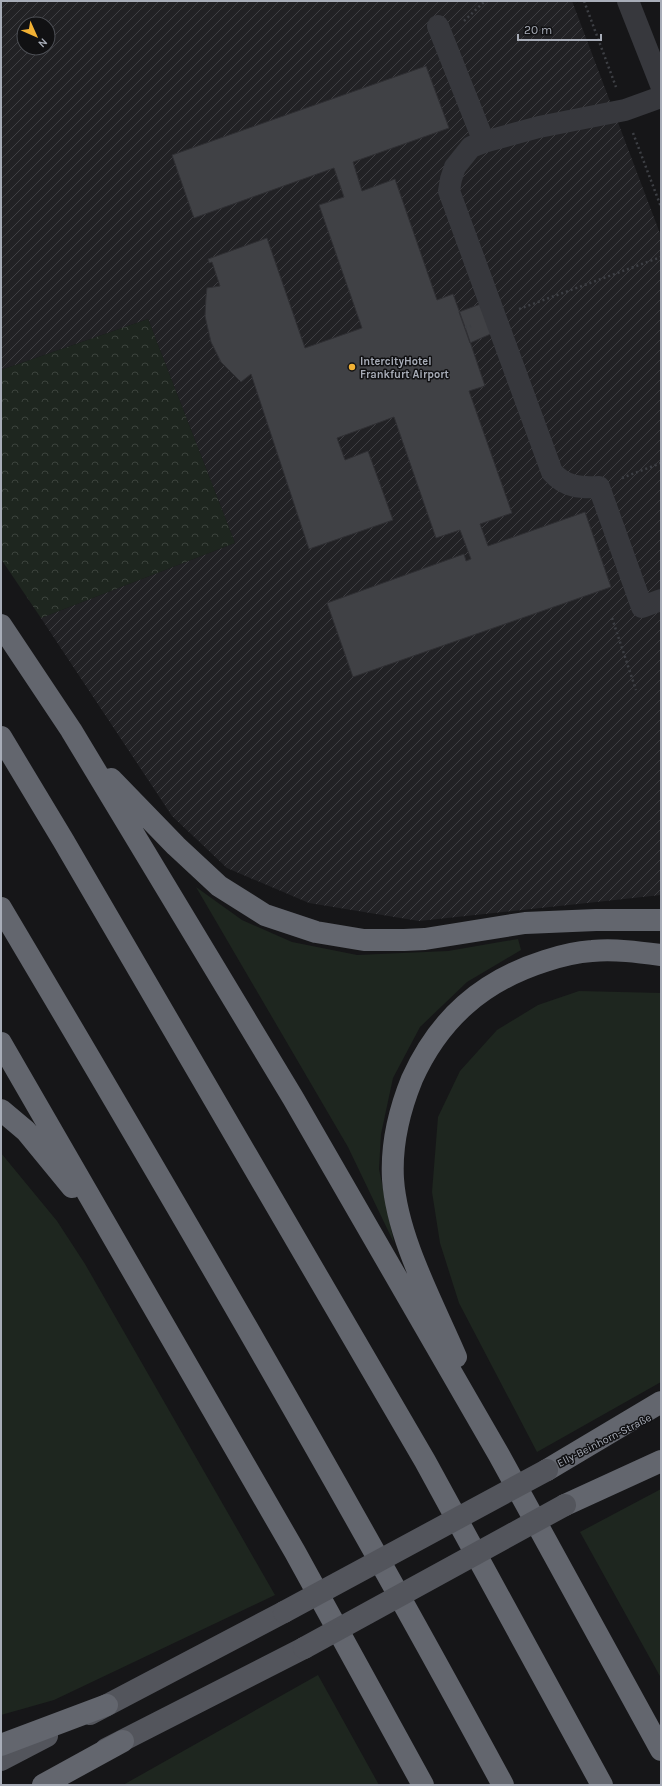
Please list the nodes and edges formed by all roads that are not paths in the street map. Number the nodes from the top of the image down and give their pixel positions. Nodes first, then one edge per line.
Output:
1 (628, 1) edge
2 (438, 26) dead end
3 (661, 85) edge
4 (661, 97) edge
5 (484, 142) junction
6 (652, 604) edge
7 (1, 625) edge
8 (71, 730) junction
9 (1, 737) edge
10 (1, 908) edge
11 (661, 920) edge
12 (661, 955) edge
13 (1, 1043) edge
14 (1, 1110) edge
15 (121, 1249) junction
16 (661, 1402) edge
17 (661, 1410) edge
18 (661, 1452) edge
19 (499, 1456) junction
20 (661, 1461) edge
21 (547, 1470) junction
22 (565, 1505) junction
23 (107, 1705) junction
24 (123, 1741) junction
25 (1, 1745) edge
26 (659, 1745) edge
27 (1, 1760) edge
28 (31, 1785) edge
29 (43, 1785) edge
30 (423, 1785) edge
31 (503, 1785) edge
32 (602, 1785) edge

1 - 3 street
2 - 5 street
4 - 5 street
5 - 6 street
7 - 8 highway
8 - 11 highway
8 - 19 highway
9 - 32 highway
10 - 31 highway
12 - 19 highway
13 - 15 highway
14 - 15 highway
15 - 30 highway
16 - 21 highway
17 - 21 street, Elly-Beinhorn-Straße
18 - 22 street
19 - 26 highway
20 - 22 highway
21 - 23 main road, bridge
22 - 24 main road, bridge
23 - 25 highway
23 - 27 main road
24 - 28 main road
24 - 29 highway

